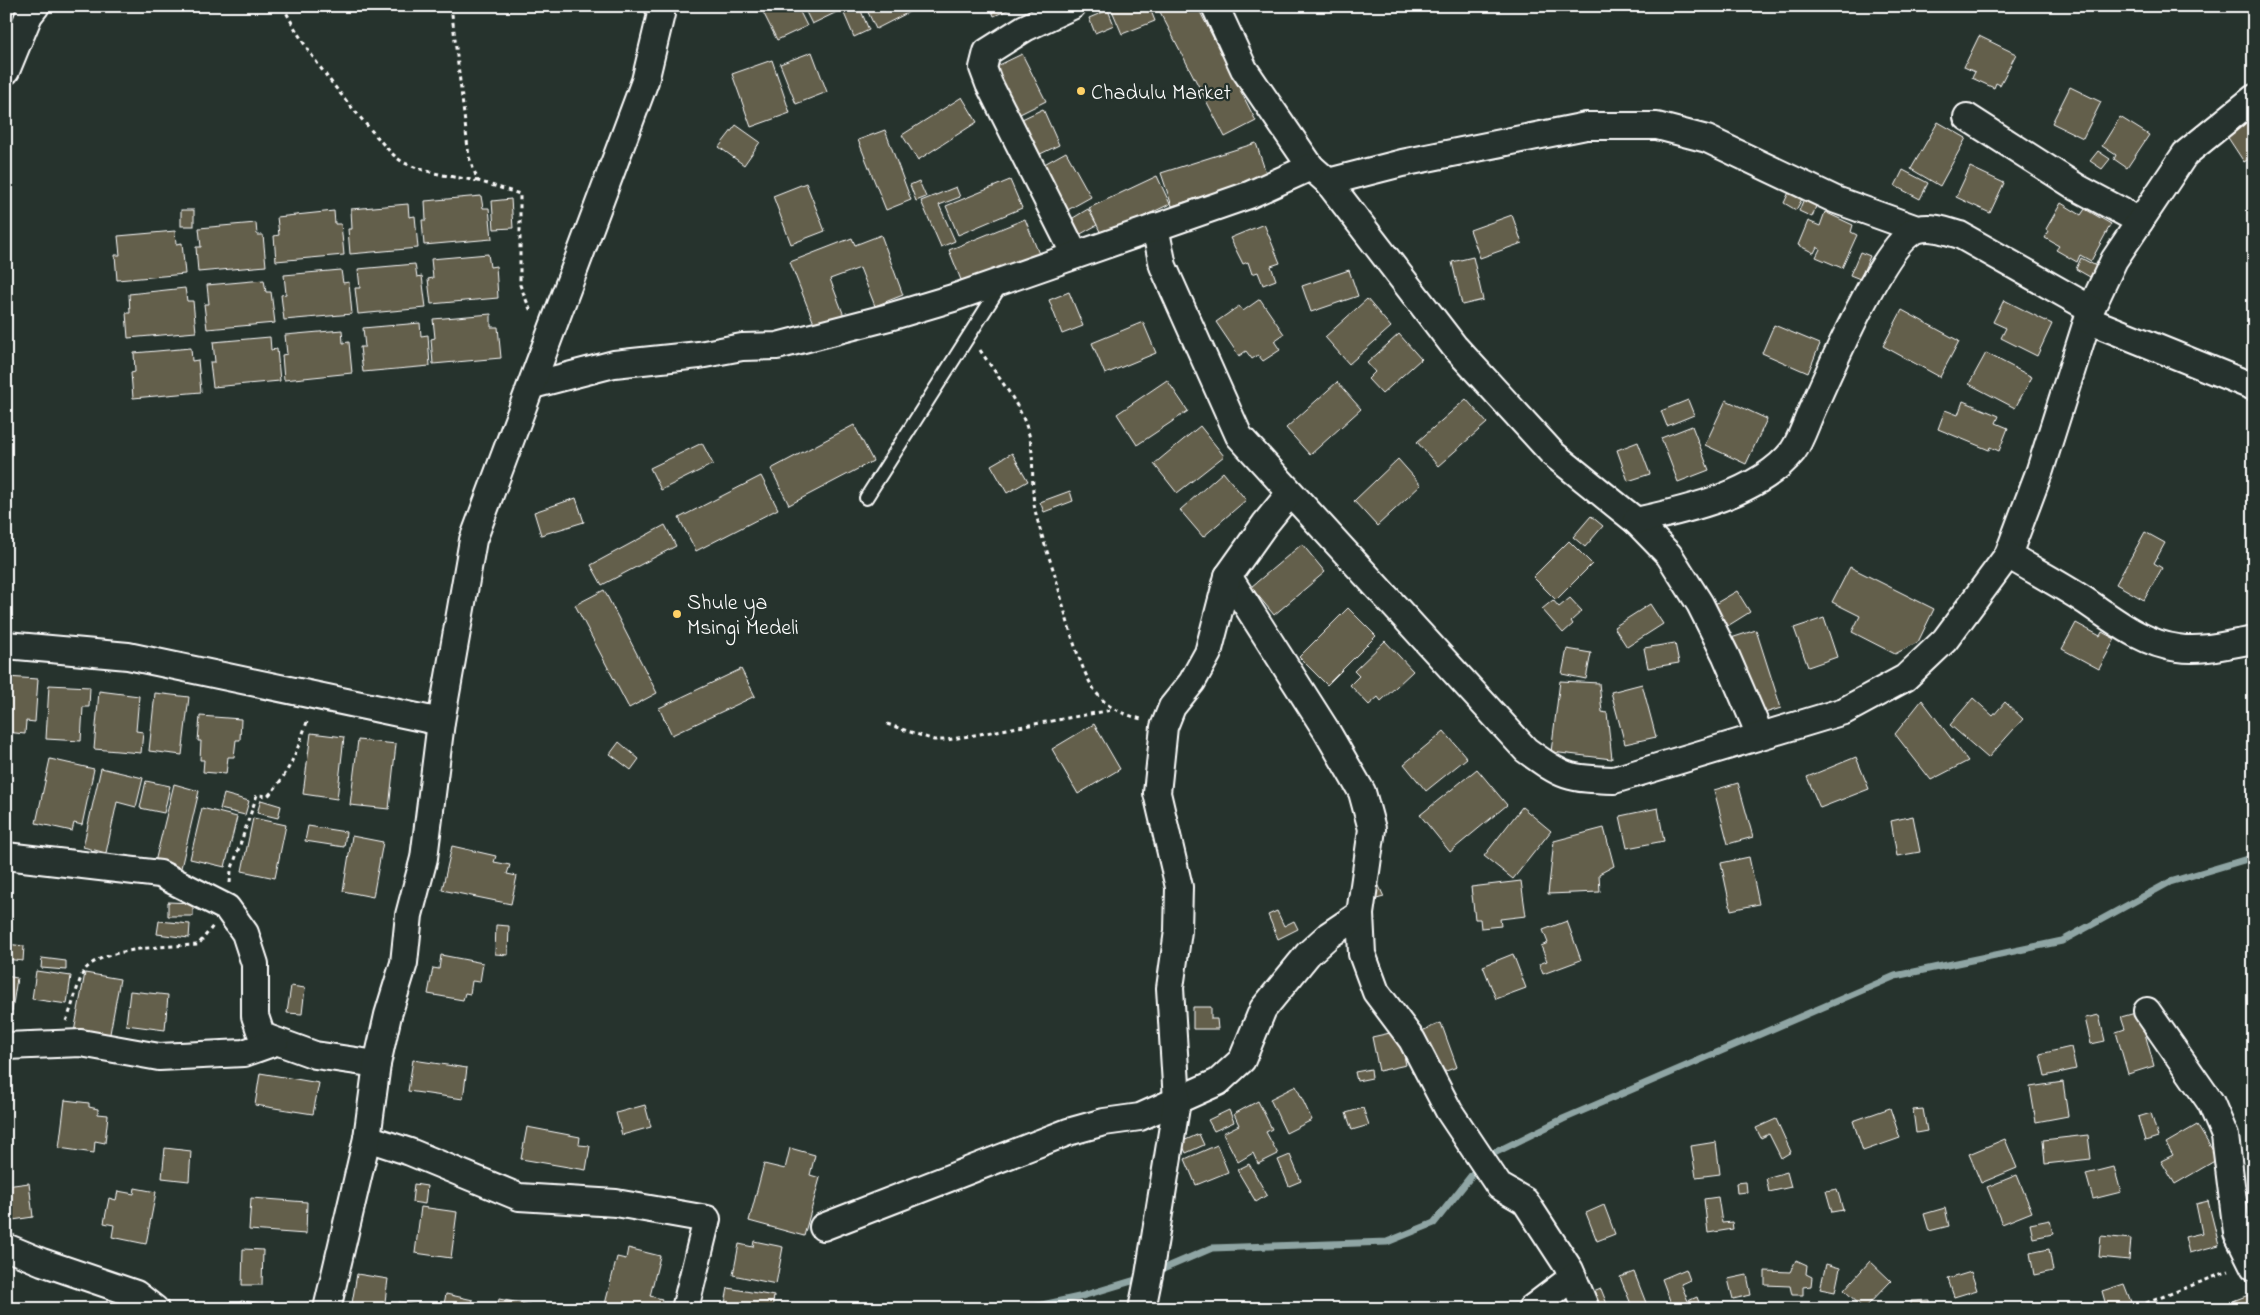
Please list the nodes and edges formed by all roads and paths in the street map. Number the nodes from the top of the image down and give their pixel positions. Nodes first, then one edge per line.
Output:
1 (36, 6) edge
2 (283, 6) edge
3 (451, 6) edge
4 (1072, 6) edge
5 (1215, 6) edge
6 (666, 9) edge
7 (6, 71) edge
8 (2254, 98) edge
9 (1967, 117) dead end
10 (1319, 174) junction
11 (478, 181) junction
12 (2140, 221) junction
13 (1155, 227) junction
14 (1917, 229) junction
15 (1075, 255) junction
16 (1003, 281) junction
17 (2089, 314) junction
18 (970, 334) junction
19 (545, 348) junction
20 (533, 385) junction
21 (2254, 387) edge
22 (1290, 493) junction
23 (866, 498) dead end
24 (1636, 521) junction
25 (2008, 555) junction
26 (1228, 576) junction
27 (2254, 640) edge
28 (6, 645) edge
29 (1113, 710) junction
30 (440, 722) junction
31 (887, 724) dead end
32 (1164, 727) junction
33 (1760, 735) junction
34 (6, 856) edge
35 (1360, 914) junction
36 (2147, 1011) dead end
37 (275, 1042) junction
38 (6, 1046) edge
39 (377, 1064) junction
40 (1177, 1101) junction
41 (368, 1138) junction
42 (823, 1227) dead end
43 (6, 1247) edge
44 (2253, 1265) edge
45 (1573, 1277) junction
46 (155, 1309) edge
47 (327, 1309) edge
48 (684, 1309) edge
49 (1142, 1309) edge
50 (1531, 1309) edge
51 (1586, 1309) edge
52 (2131, 1309) edge

1 - 7 street
2 - 11 path
3 - 11 path
4 - 15 street
5 - 10 street
6 - 19 street
8 - 12 street
9 - 12 street
10 - 13 street
10 - 14 street
10 - 24 street
11 - 19 path
12 - 17 street
13 - 15 street
13 - 22 street
14 - 17 street
14 - 24 street
15 - 16 street
16 - 18 lane
16 - 20 street
17 - 21 street
17 - 25 street
18 - 23 lane
18 - 29 path
19 - 20 street
20 - 30 street
22 - 26 street
22 - 33 street
24 - 33 street
25 - 27 street
25 - 33 street
26 - 32 street
26 - 35 street
28 - 30 street
29 - 31 path
29 - 32 path
30 - 39 street
32 - 40 street
34 - 37 street
35 - 40 street
35 - 45 street
36 - 44 street
37 - 38 street
37 - 39 street
39 - 41 street
40 - 42 street
40 - 49 street
41 - 47 street
41 - 48 street
43 - 46 street
44 - 52 path
45 - 50 street
45 - 51 street

